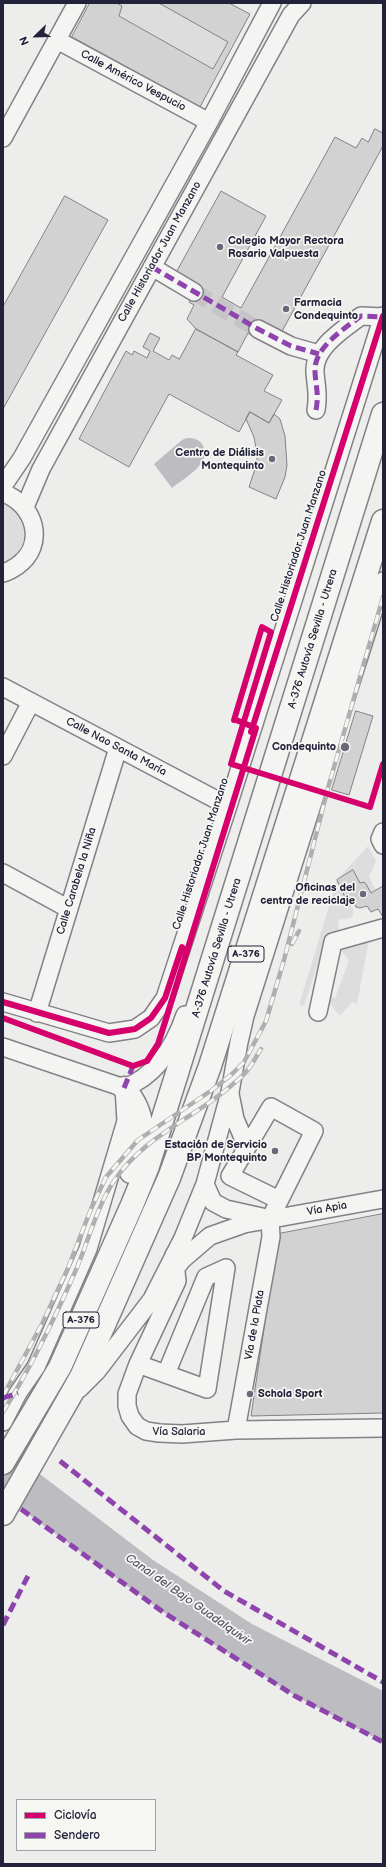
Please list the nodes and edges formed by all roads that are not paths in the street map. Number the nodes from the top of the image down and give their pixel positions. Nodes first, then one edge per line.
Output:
1 (77, 3) edge
2 (302, 3) edge
3 (268, 4) edge
4 (57, 40) junction
5 (209, 122) junction
6 (3, 138) edge
7 (152, 267) junction
8 (194, 292) tunnel mouth
9 (383, 316) edge
10 (258, 329) tunnel mouth
11 (319, 354) junction
12 (316, 410) dead end
13 (383, 414) edge
14 (3, 486) edge
15 (3, 493) edge
16 (26, 507) junction
17 (383, 521) edge
18 (3, 572) edge
19 (383, 581) edge
20 (3, 687) edge
21 (31, 702) junction
22 (118, 748) junction
23 (3, 756) edge
24 (228, 806) junction
25 (383, 832) edge
26 (383, 845) edge
27 (3, 873) edge
28 (68, 909) junction
29 (225, 922) junction
30 (383, 928) edge
31 (3, 1002) edge
32 (318, 1012) dead end
33 (37, 1013) junction
34 (3, 1047) edge
35 (124, 1088) junction
36 (230, 1092) junction
37 (247, 1147) junction
38 (205, 1184) junction
39 (383, 1199) edge
40 (279, 1200) junction
41 (270, 1219) junction
42 (175, 1261) junction
43 (101, 1273) junction
44 (138, 1364) junction
45 (166, 1374) junction
46 (71, 1396) junction
47 (3, 1422) edge
48 (383, 1428) edge
49 (236, 1430) junction
50 (8, 1455) edge
51 (6, 1509) edge

1 - 4 street
2 - 7 street, Calle Historiador Juan Manzano
3 - 5 street, Calle Historiador Juan Manzano
4 - 5 street, Calle Américo Vespucio
4 - 6 street
5 - 14 street, Calle Historiador Juan Manzano
7 - 8 street
7 - 16 street, Calle Historiador Juan Manzano
9 - 11 street
9 - 24 street, Calle Historiador Juan Manzano
10 - 11 street
11 - 12 street
13 - 29 main road, A-376 Autovía Sevilla - Utrera / A-376
15 - 16 street
16 - 18 street
17 - 46 main road, A-376
19 - 36 street
20 - 21 street, Calle Nao Santa María
21 - 22 street, Calle Nao Santa María
21 - 23 street
22 - 24 street, Calle Nao Santa María
22 - 28 street, Calle Carabela la Niña
24 - 33 street, Calle Historiador Juan Manzano
25 - 26 street
27 - 28 street
28 - 33 street, Calle Carabela la Niña
29 - 35 street
29 - 43 main road, A-376 Autovía Sevilla - Utrera / A-376
30 - 32 street
31 - 33 street, Calle Historiador Juan Manzano
34 - 35 street
35 - 43 main road
35 - 47 street
36 - 37 street
36 - 38 street
37 - 40 street
37 - 40 street
38 - 41 street, Vía Apia
38 - 42 street
39 - 41 street, Vía Apia
40 - 41 street
41 - 42 street, Vía Apia
41 - 49 street, Vía de la Plata
42 - 44 street, Vía Salaria
42 - 46 street
43 - 50 main road, A-376 Autovía Sevilla - Utrera / A-376
44 - 45 street
44 - 49 street, Vía Salaria
45 - 45 street
46 - 51 main road, A-376
48 - 49 street, Vía Salaria

